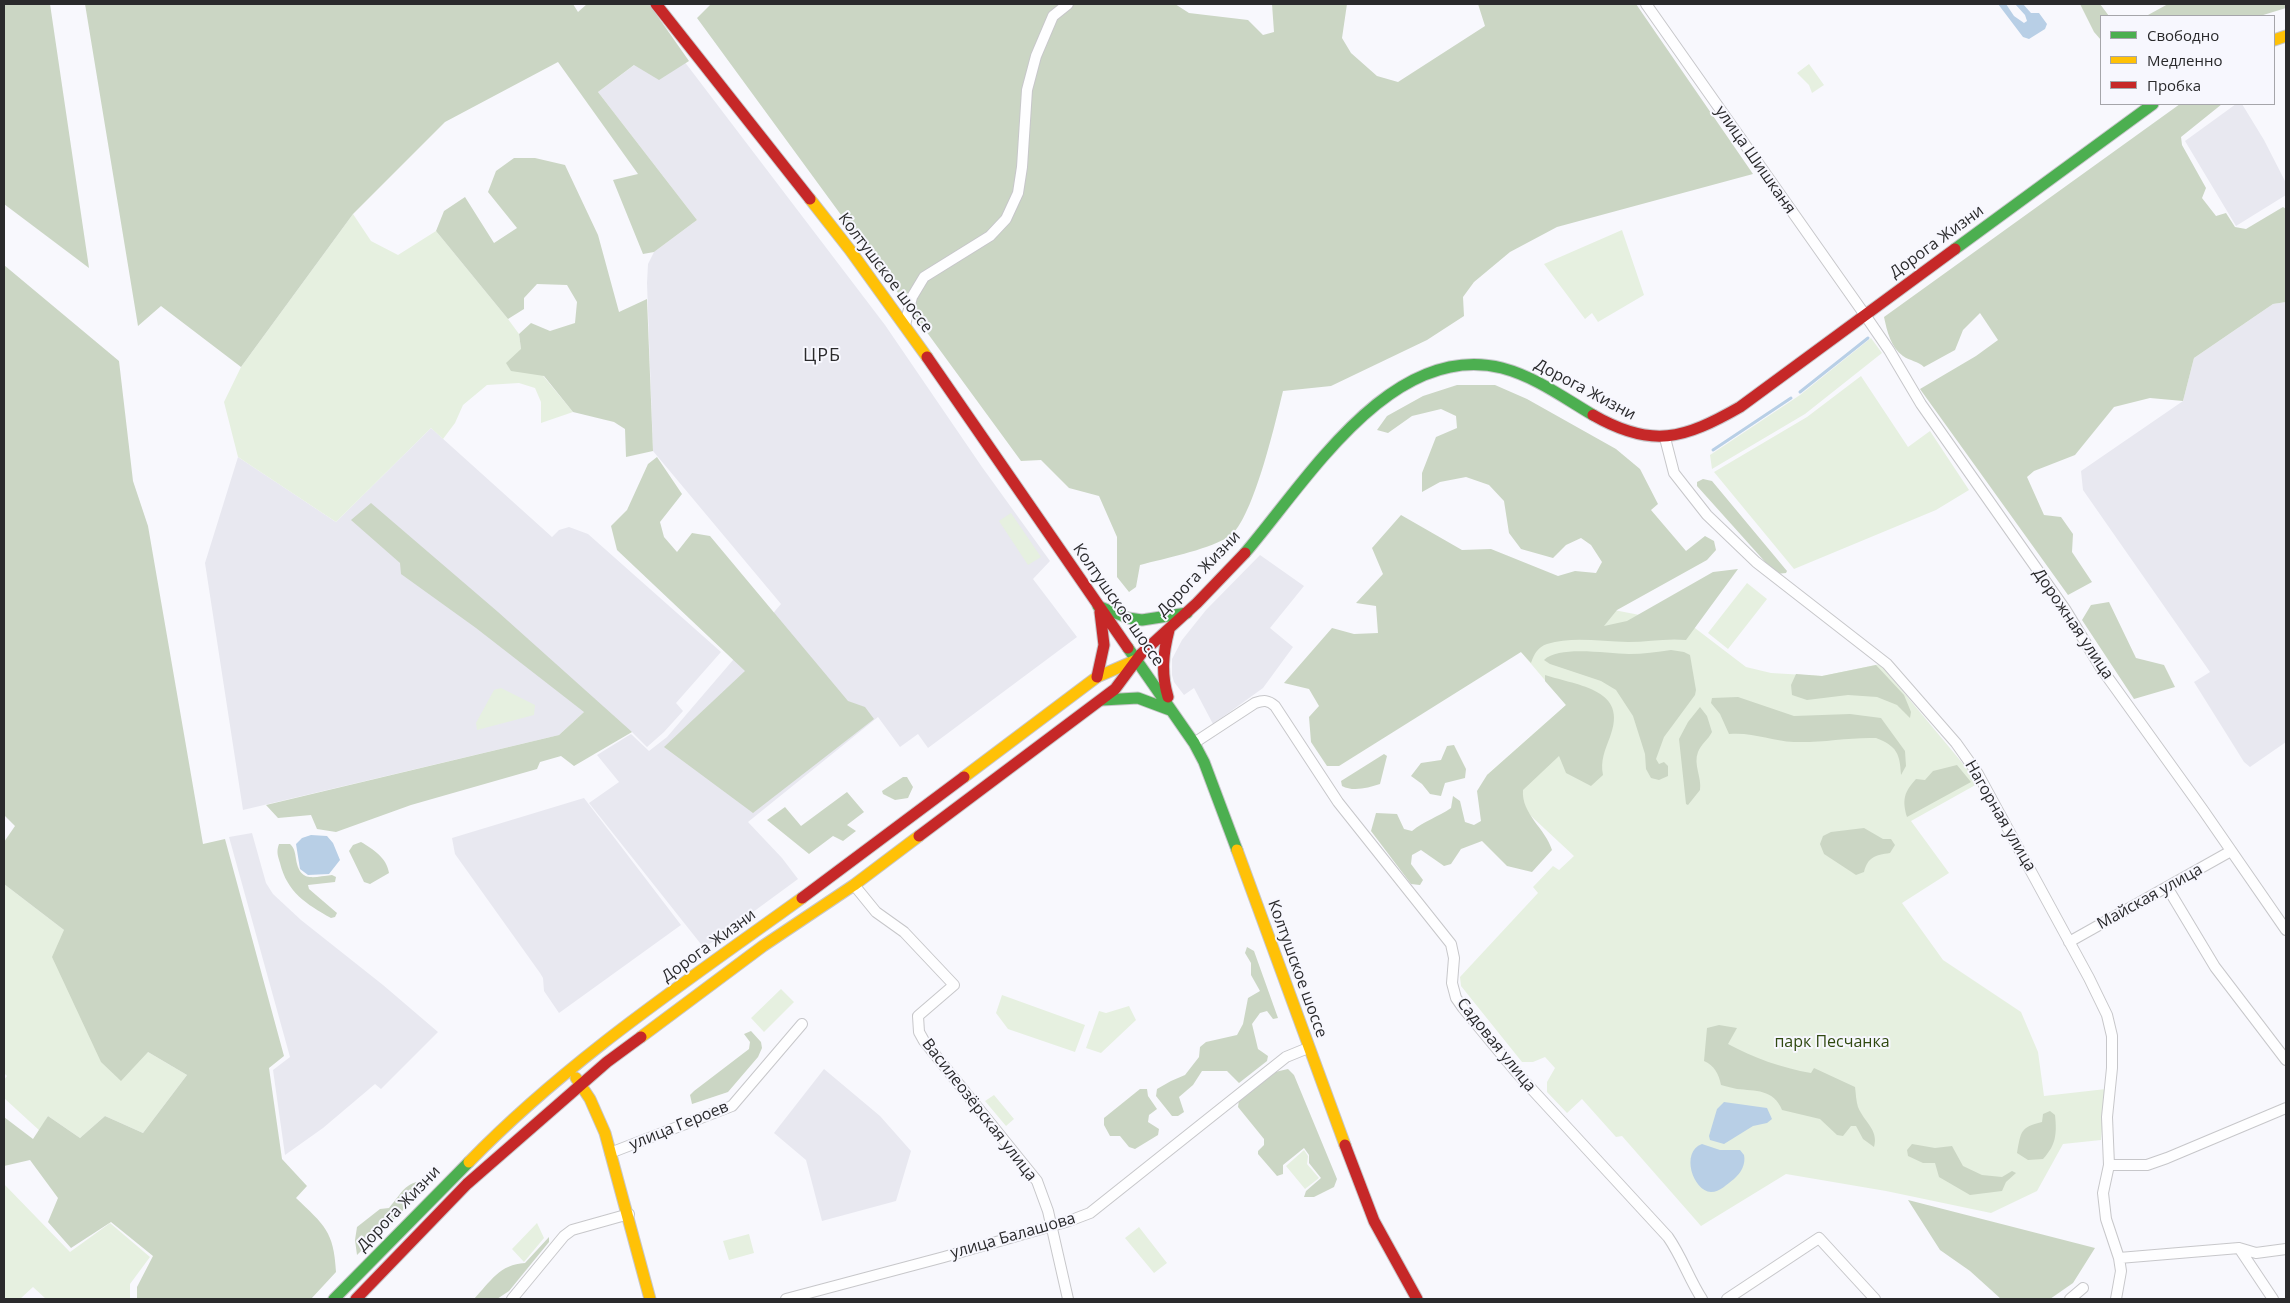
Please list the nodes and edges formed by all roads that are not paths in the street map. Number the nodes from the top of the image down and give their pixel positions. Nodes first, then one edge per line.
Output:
1 (656, 4) edge
2 (1068, 4) edge
3 (1646, 4) edge
4 (2152, 105) edge
5 (1865, 315) junction
6 (905, 325) junction
7 (1665, 438) junction
8 (1098, 606) junction
9 (1187, 613) junction
10 (1170, 628) junction
11 (1136, 660) junction
12 (1097, 677) junction
13 (1102, 700) junction
14 (1173, 712) junction
15 (1194, 743) junction
16 (2231, 851) junction
17 (854, 885) junction
18 (2167, 887) junction
19 (2286, 930) edge
20 (2070, 942) junction
21 (802, 1024) dead end
22 (1308, 1048) junction
23 (2286, 1060) edge
24 (569, 1070) junction
25 (581, 1084) junction
26 (2286, 1108) edge
27 (610, 1153) junction
28 (2110, 1165) junction
29 (629, 1214) junction
30 (1051, 1226) junction
31 (2239, 1248) junction
32 (2286, 1249) edge
33 (2119, 1258) junction
34 (2082, 1288) dead end
35 (334, 1299) edge
36 (356, 1299) edge
37 (512, 1299) edge
38 (650, 1299) edge
39 (786, 1299) edge
40 (1068, 1299) edge
41 (1417, 1299) edge
42 (1702, 1299) edge
43 (1727, 1299) edge
44 (1875, 1299) edge
45 (2070, 1299) edge
46 (2116, 1299) edge
47 (2274, 1299) edge

1 - 6 main road, Колтушское шоссе
2 - 6 street
3 - 5 street, улица Шишканя
4 - 5 main road, Дорога Жизни
5 - 7 main road, Дорога Жизни
5 - 16 street, Дорожная улица
6 - 8 main road, Колтушское шоссе
7 - 9 main road, Дорога Жизни
7 - 20 street, Нагорная улица
8 - 9 main road
8 - 11 main road, Колтушское шоссе
8 - 12 main road
9 - 10 main road, Дорога Жизни
10 - 11 main road, Дорога Жизни
10 - 14 main road
11 - 12 main road, Дорога Жизни
11 - 13 main road, Дорога Жизни
11 - 14 main road, Колтушское шоссе
12 - 24 main road, Дорога Жизни
13 - 14 main road
13 - 17 main road, Дорога Жизни
14 - 15 main road, Колтушское шоссе
15 - 22 main road, Колтушское шоссе
15 - 42 street, Садовая улица
16 - 18 street, Майская улица
16 - 19 street, Дорожная улица
17 - 25 main road, Дорога Жизни
17 - 30 street, Василеозёрская улица
18 - 20 street, Майская улица
18 - 23 street
20 - 28 street, Нагорная улица
21 - 27 street, улица Героев
22 - 30 street, улица Балашова
22 - 41 main road, Колтушское шоссе
24 - 25 main road
24 - 35 main road, Дорога Жизни
25 - 27 main road
25 - 36 main road, Дорога Жизни
26 - 28 street
27 - 29 main road
28 - 33 street, Нагорная улица
29 - 37 street
29 - 38 main road
30 - 39 street, улица Балашова
30 - 40 street, Василеозёрская улица
31 - 32 street
31 - 33 street
31 - 47 street
33 - 46 street, Нагорная улица
34 - 45 street
43 - 44 street

